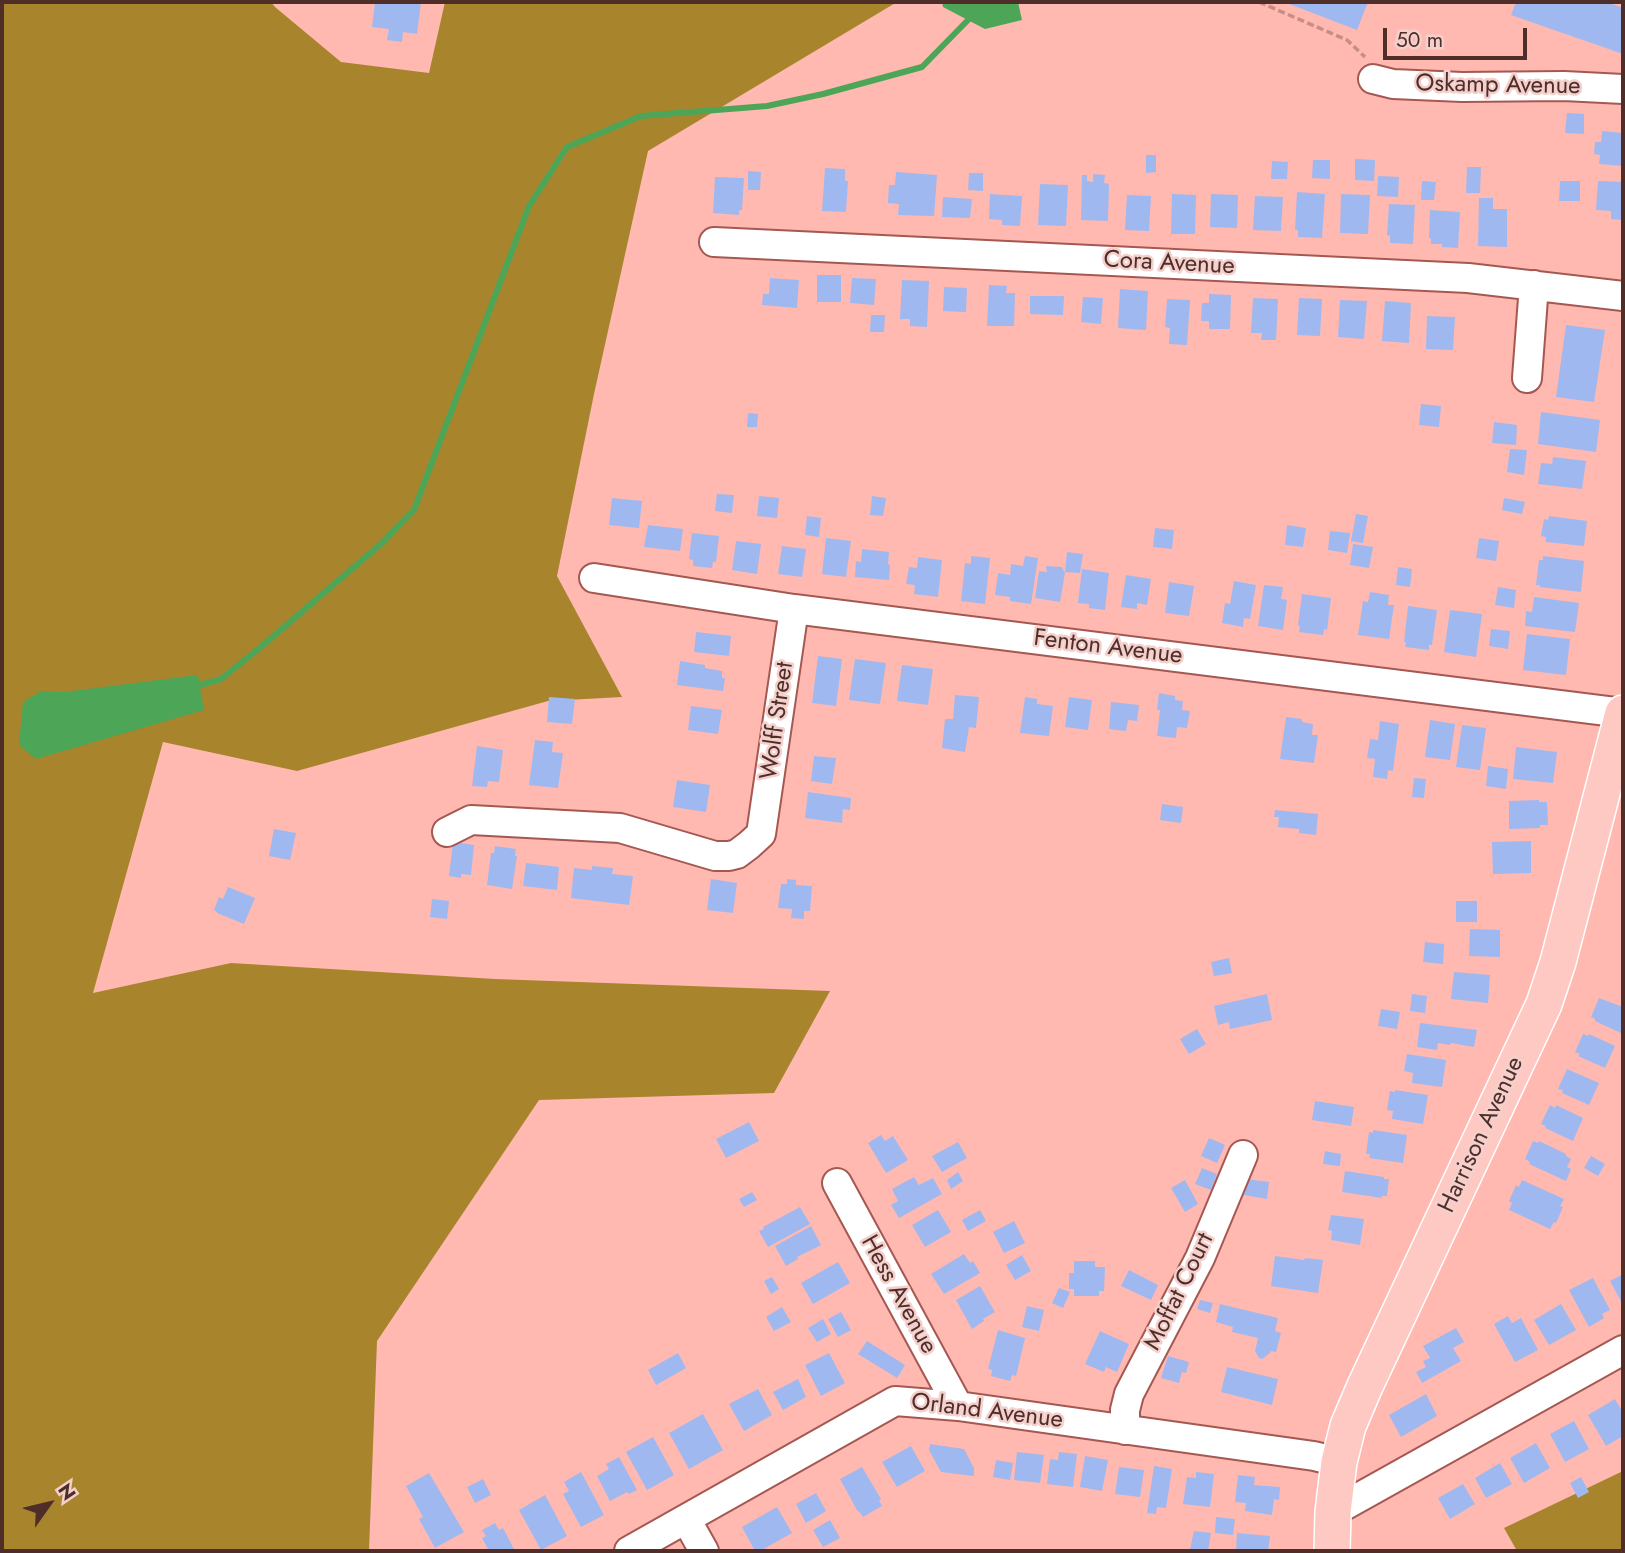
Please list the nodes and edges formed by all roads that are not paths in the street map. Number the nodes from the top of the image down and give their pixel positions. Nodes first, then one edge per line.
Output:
1 (1383, 82) road end
2 (1623, 89) edge
3 (714, 242) dead end
4 (1534, 285) junction
5 (1623, 296) edge
6 (1527, 378) dead end
7 (594, 578) dead end
8 (794, 608) junction
9 (1623, 713) edge
10 (1617, 765) edge
11 (447, 832) dead end
12 (1243, 1155) dead end
13 (837, 1183) dead end
14 (1623, 1350) edge
15 (958, 1406) junction
16 (1125, 1430) junction
17 (1339, 1462) junction
18 (1333, 1512) junction
19 (686, 1519) junction
20 (629, 1551) edge
21 (704, 1551) edge
22 (1332, 1551) edge

1 - 2 street, Oskamp Avenue
3 - 4 street, Cora Avenue
4 - 5 street, Cora Avenue
4 - 6 street
7 - 8 street, Fenton Avenue
8 - 9 street, Fenton Avenue
8 - 11 street, Wolff Street
9 - 10 main road, Harrison Avenue
10 - 17 main road, Harrison Avenue
12 - 16 street, Moffat Court
13 - 15 street, Hess Avenue
14 - 18 street
15 - 16 street, Orland Avenue
15 - 19 street, Orland Avenue
16 - 17 street, Orland Avenue
17 - 18 main road, Harrison Avenue
18 - 22 main road, Harrison Avenue
19 - 20 street, Orland Avenue
19 - 21 street

